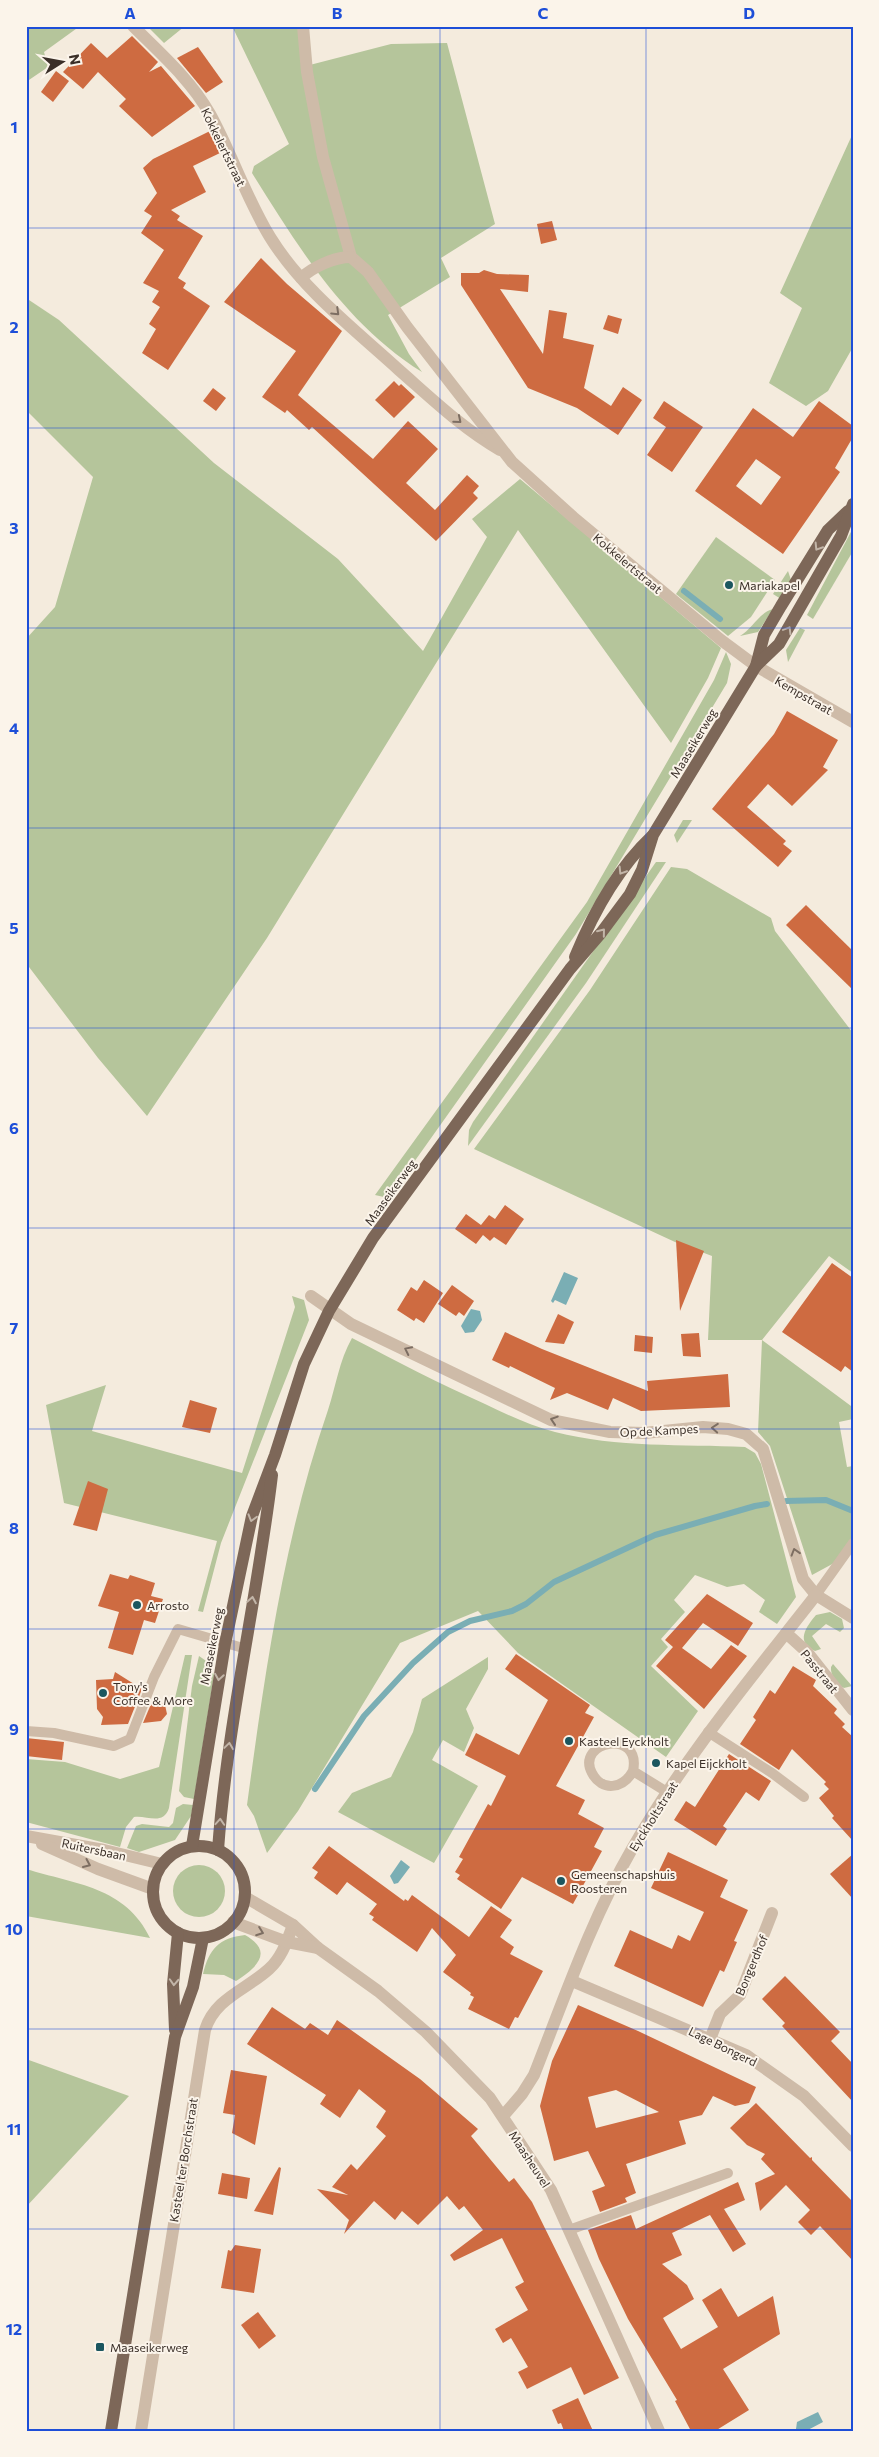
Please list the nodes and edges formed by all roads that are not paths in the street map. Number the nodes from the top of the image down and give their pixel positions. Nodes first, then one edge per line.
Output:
1 (133, 26) edge
2 (303, 26) edge
3 (351, 257) junction
4 (301, 278) junction
5 (506, 454) junction
6 (851, 507) edge
7 (756, 666) junction
8 (853, 722) edge
9 (653, 834) junction
10 (570, 969) junction
11 (311, 1296) dead end
12 (329, 1311) junction
13 (275, 1456) junction
14 (853, 1543) edge
15 (816, 1595) junction
16 (853, 1618) edge
17 (786, 1633) junction
18 (224, 1644) junction
19 (243, 1648) junction
20 (853, 1710) edge
21 (26, 1731) edge
22 (708, 1732) junction
23 (633, 1771) junction
24 (668, 1792) junction
25 (804, 1797) dead end
26 (26, 1836) edge
27 (192, 1846) junction
28 (218, 1850) junction
29 (162, 1864) junction
30 (153, 1889) junction
31 (245, 1897) junction
32 (772, 1913) dead end
33 (233, 1922) junction
34 (294, 1925) junction
35 (178, 1933) junction
36 (203, 1938) junction
37 (287, 1942) junction
38 (318, 1948) junction
39 (572, 1981) junction
40 (175, 2037) junction
41 (710, 2039) junction
42 (503, 2116) junction
43 (853, 2146) edge
44 (728, 2172) dead end
45 (569, 2230) junction
46 (111, 2431) edge
47 (141, 2431) edge
48 (659, 2431) edge

1 - 4 street, Kokkelertstraat
2 - 3 street
3 - 4 street
3 - 5 street, Kokkelertstraat
4 -> 5 street, Kokkelertstraat
5 - 7 street, Kokkelertstraat
7 -> 6 main road, Maaseikerweg
6 -> 7 main road, Maaseikerweg
7 - 8 street, Kempstraat
7 - 9 main road, Maaseikerweg
9 -> 10 main road, Maaseikerweg
10 -> 9 main road, Maaseikerweg
10 - 12 main road, Maaseikerweg
11 - 12 street, Op de Kampes
12 - 13 main road, Maaseikerweg
15 -> 12 street, Op de Kampes
13 -> 18 main road, Maaseikerweg
19 -> 13 main road, Maaseikerweg
14 - 15 lane, Eyckholtstraat
15 - 16 street
15 - 17 street, Eyckholtstraat
17 - 20 street, Passtraat
17 - 22 street, Eyckholtstraat
18 - 19 lane
18 - 21 lane
18 -> 27 main road, Maaseikerweg
28 -> 19 main road, Maaseikerweg
22 - 24 street, Eyckholtstraat
22 - 25 lane
23 - 23 lane
23 - 24 lane
24 - 39 street, Eyckholtstraat
26 - 29 street, Ruitersbaan
26 -> 30 street, Ruitersbaan
27 - 28 main road
27 - 29 main road
28 - 31 main road
29 - 30 main road
30 - 35 main road
31 - 33 main road
31 - 34 street, Maasheuvel
32 - 41 street, Bongerdhof
33 - 36 main road
33 -> 37 street, Maasheuvel
34 - 37 street, Kasteel ter Borchstraat
34 - 38 street, Maasheuvel
35 - 36 main road
35 -> 40 main road
36 - 40 main road
37 - 38 street, Maasheuvel
37 - 47 street, Kasteel ter Borchstraat
38 - 42 street, Maasheuvel
39 - 41 street, Lage Bongerd
39 - 42 street, Eyckholtstraat
40 - 46 main road
41 - 43 street, Lage Bongerd
42 - 45 street, Maasheuvel
44 - 45 lane
45 - 48 street, Maasheuvel

